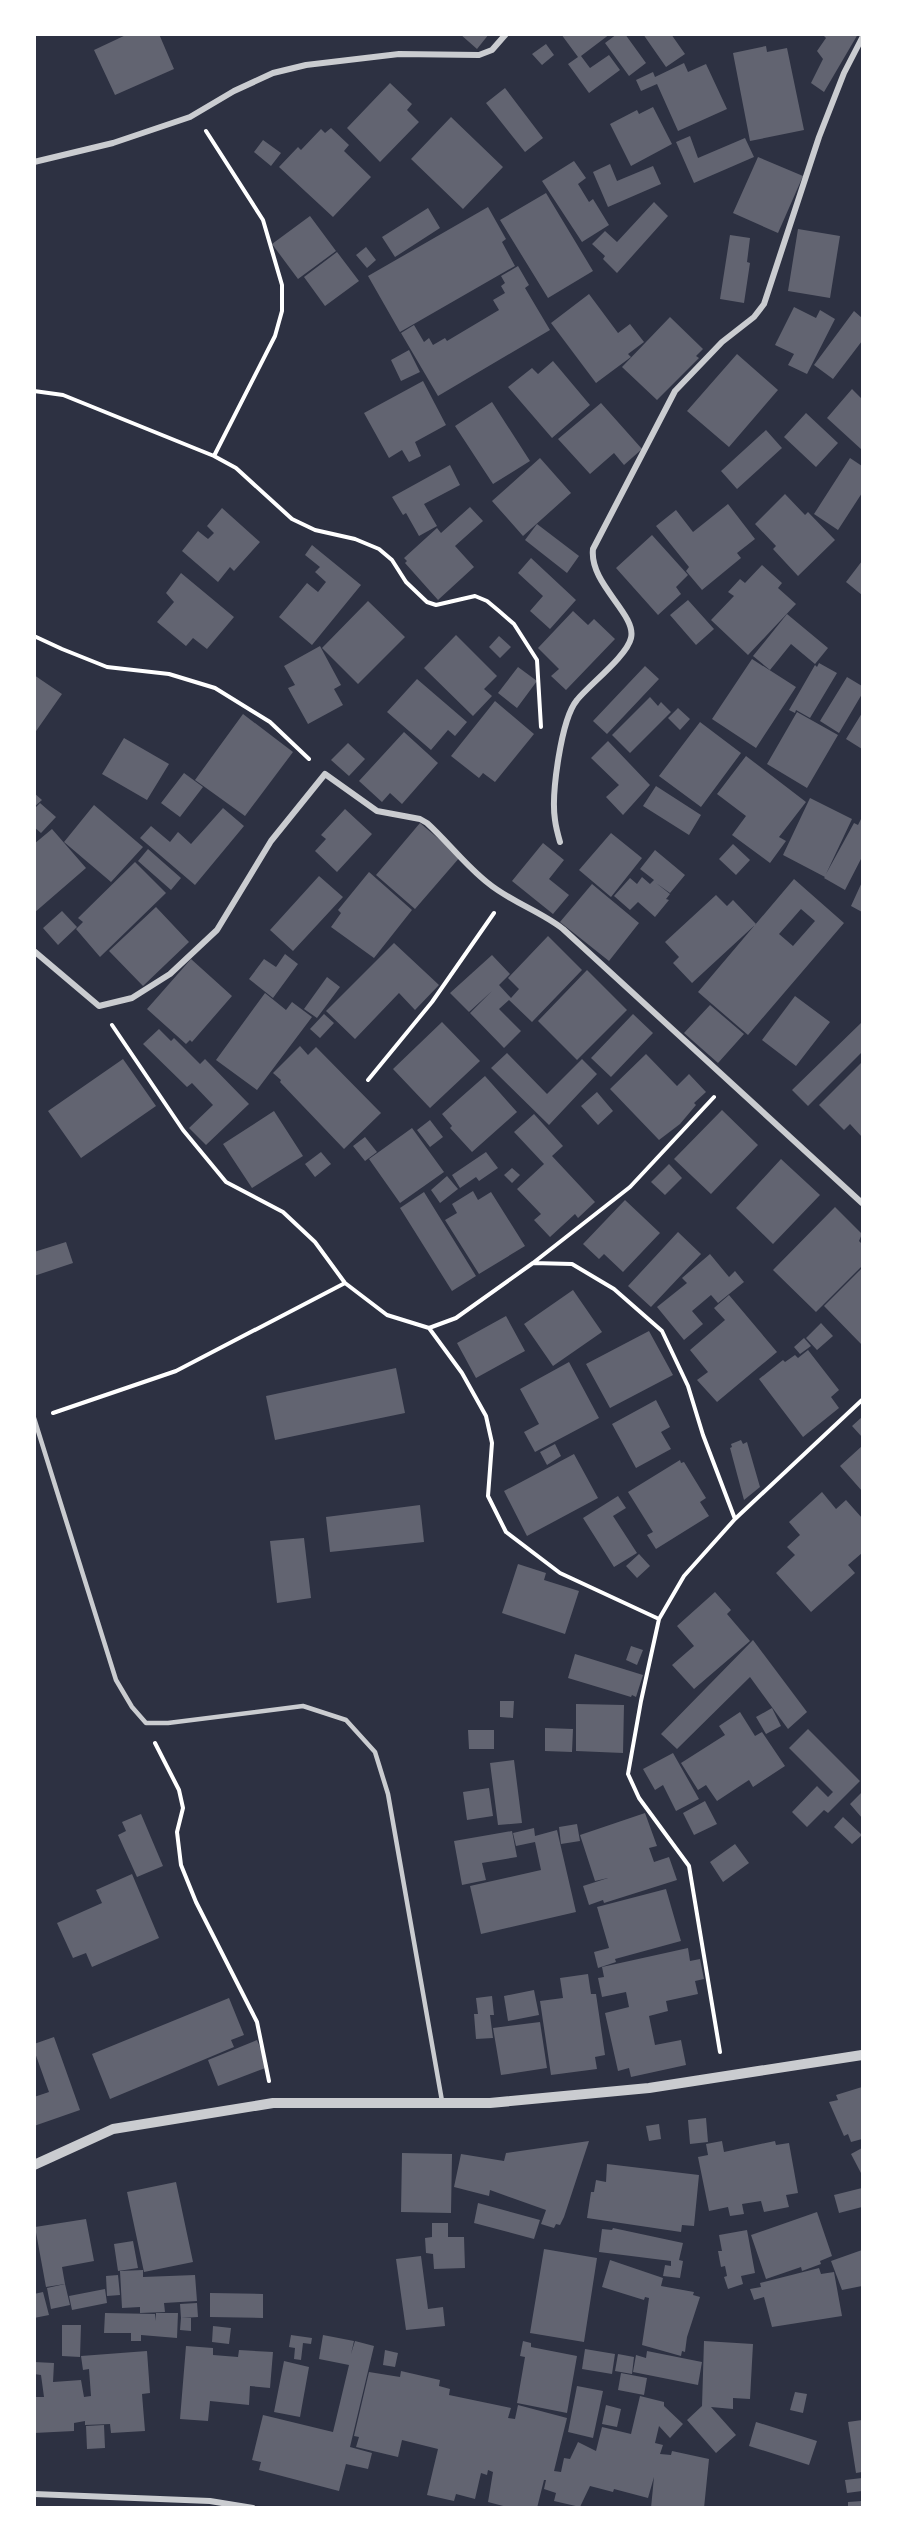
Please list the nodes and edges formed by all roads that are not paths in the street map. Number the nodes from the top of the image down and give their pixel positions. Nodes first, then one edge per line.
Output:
1 (506, 34) edge
2 (862, 38) edge
3 (34, 162) edge
4 (560, 842) dead end
5 (34, 951) edge
6 (862, 1203) edge
7 (35, 1418) edge
8 (862, 2055) edge
9 (443, 2105) junction
10 (34, 2165) edge
11 (34, 2494) edge
12 (253, 2508) edge

1 - 3 street
2 - 4 street
5 - 6 street
7 - 9 lane
8 - 9 street
9 - 10 street
11 - 12 street

